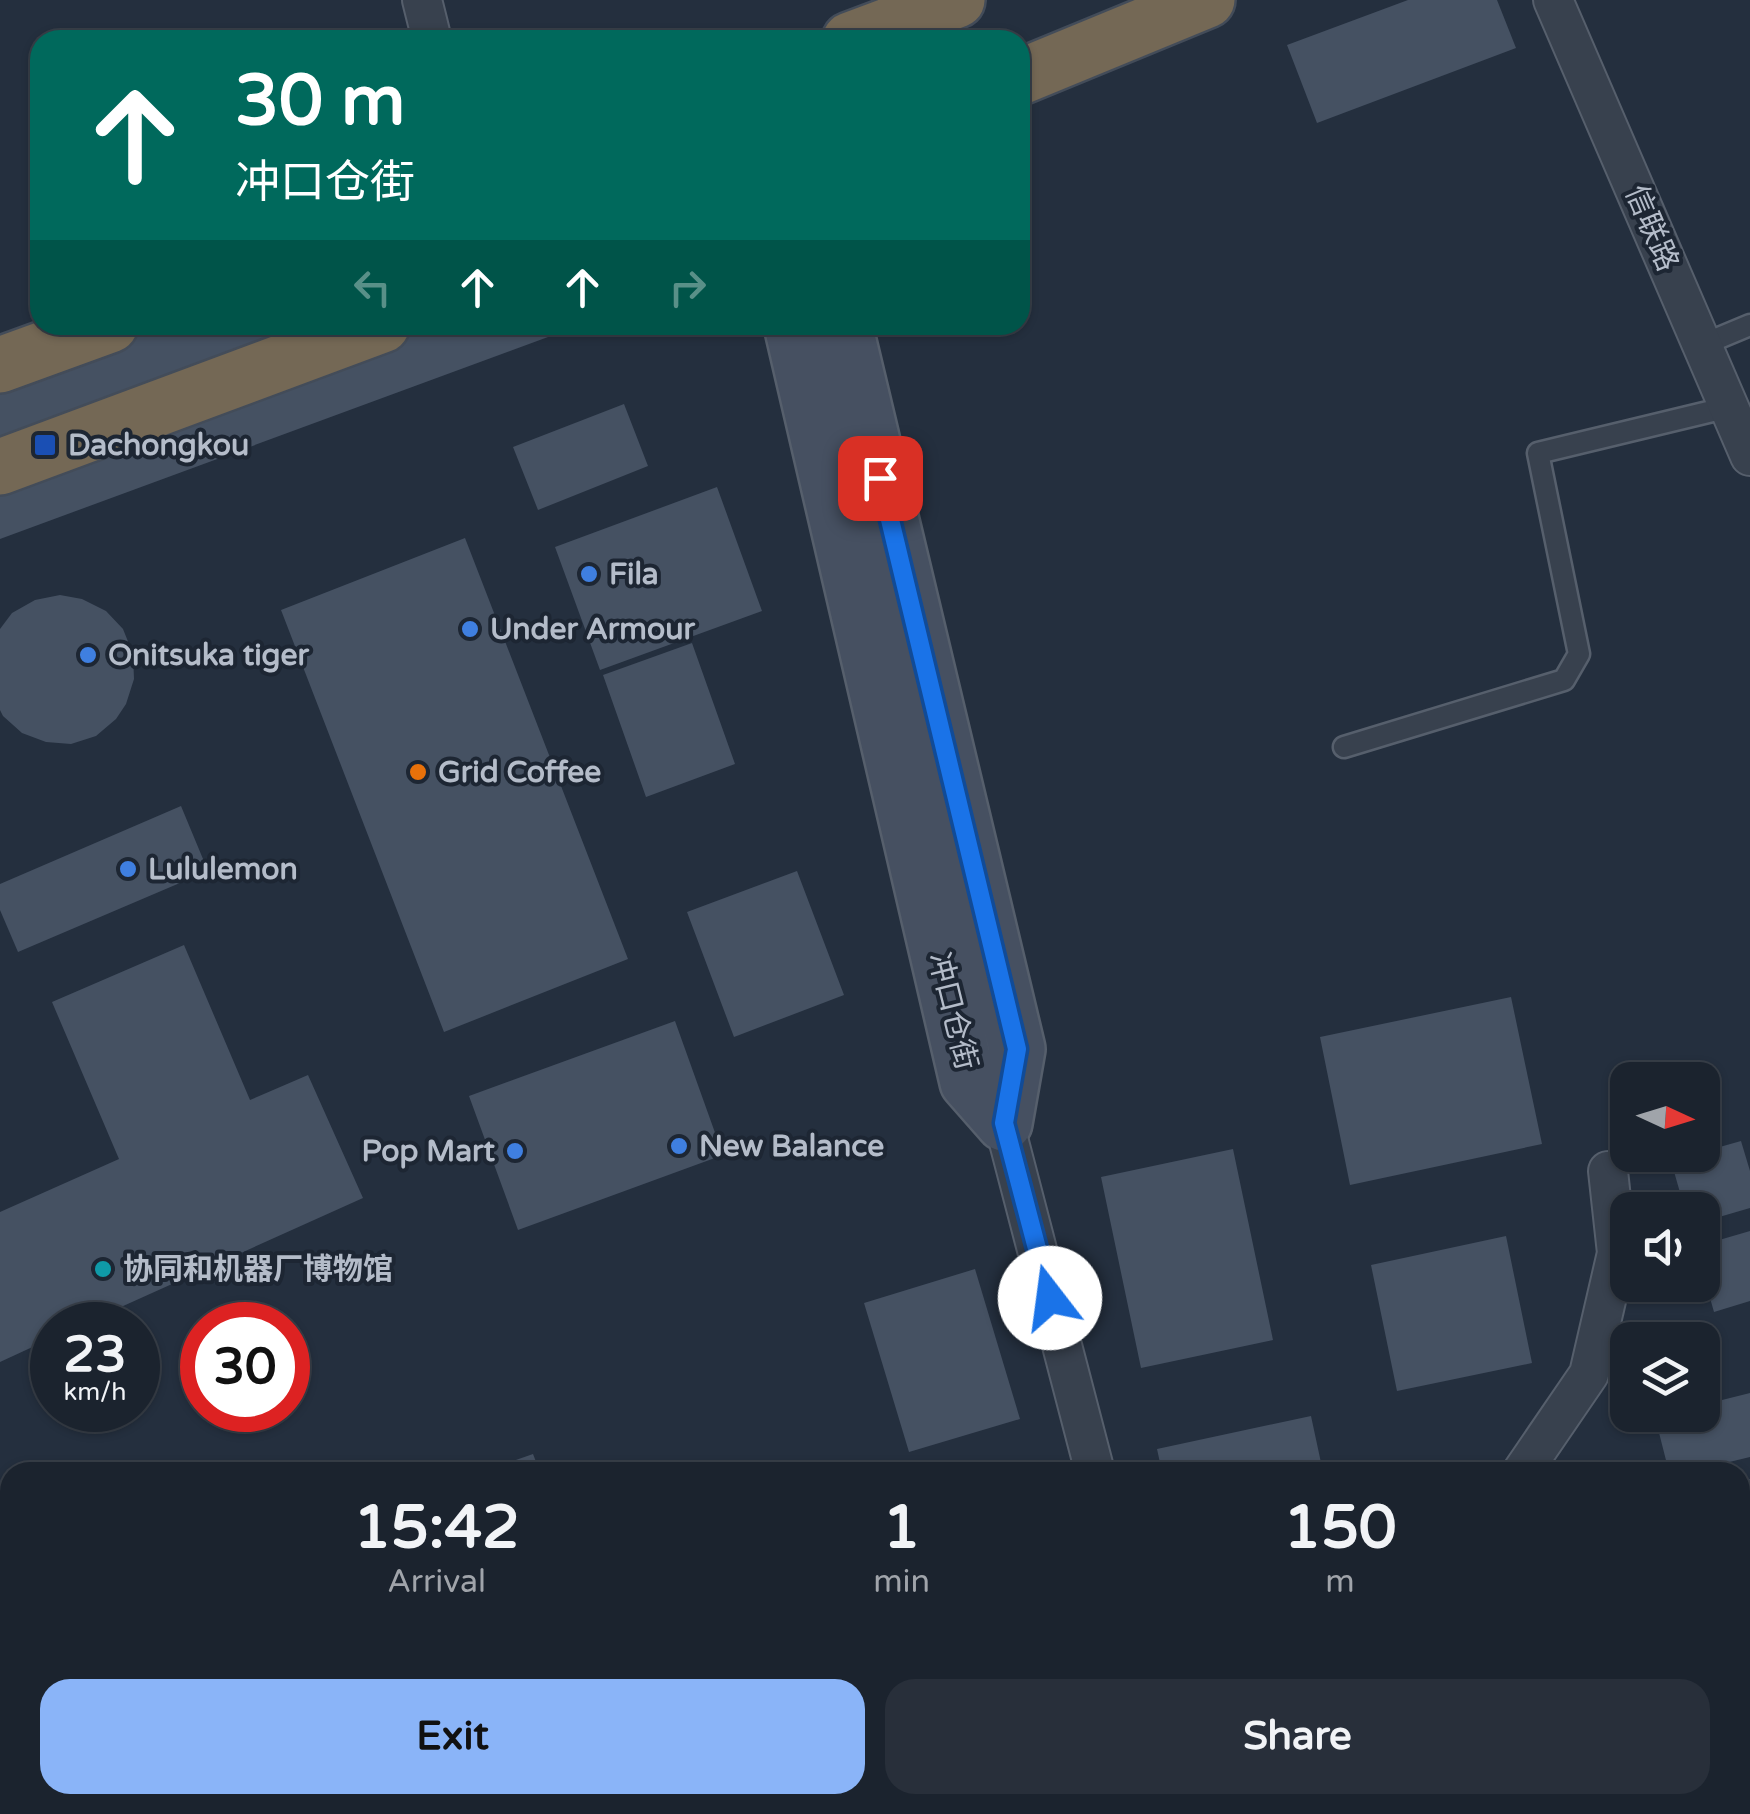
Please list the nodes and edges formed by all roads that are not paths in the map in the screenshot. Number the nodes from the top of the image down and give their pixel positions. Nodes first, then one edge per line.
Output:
1 (422, 0) edge
2 (957, 0) edge
3 (1207, 0) edge
4 (1553, 0) edge
5 (430, 30) edge
6 (877, 30) edge
7 (1030, 73) edge
8 (1750, 325) edge
9 (82, 335) edge
10 (355, 335) edge
11 (794, 335) edge
12 (846, 335) edge
13 (1702, 345) junction
14 (0, 365) edge
15 (1729, 406) junction
16 (1750, 456) edge
17 (0, 467) edge
18 (1344, 747) dead end
19 (1004, 1123) junction
20 (1608, 1171) dead end
21 (1092, 1462) edge
22 (1529, 1462) edge

1 - 5 street
2 - 6 highway
3 - 7 highway
4 - 13 street, 信联路
8 - 13 lane
9 - 14 highway
10 - 17 highway
11 - 19 street, 冲口仓街
12 - 19 street, 冲口仓街
13 - 15 street, 信联路
15 - 16 street, 信联路
15 - 18 lane
19 - 21 street
20 - 22 street

